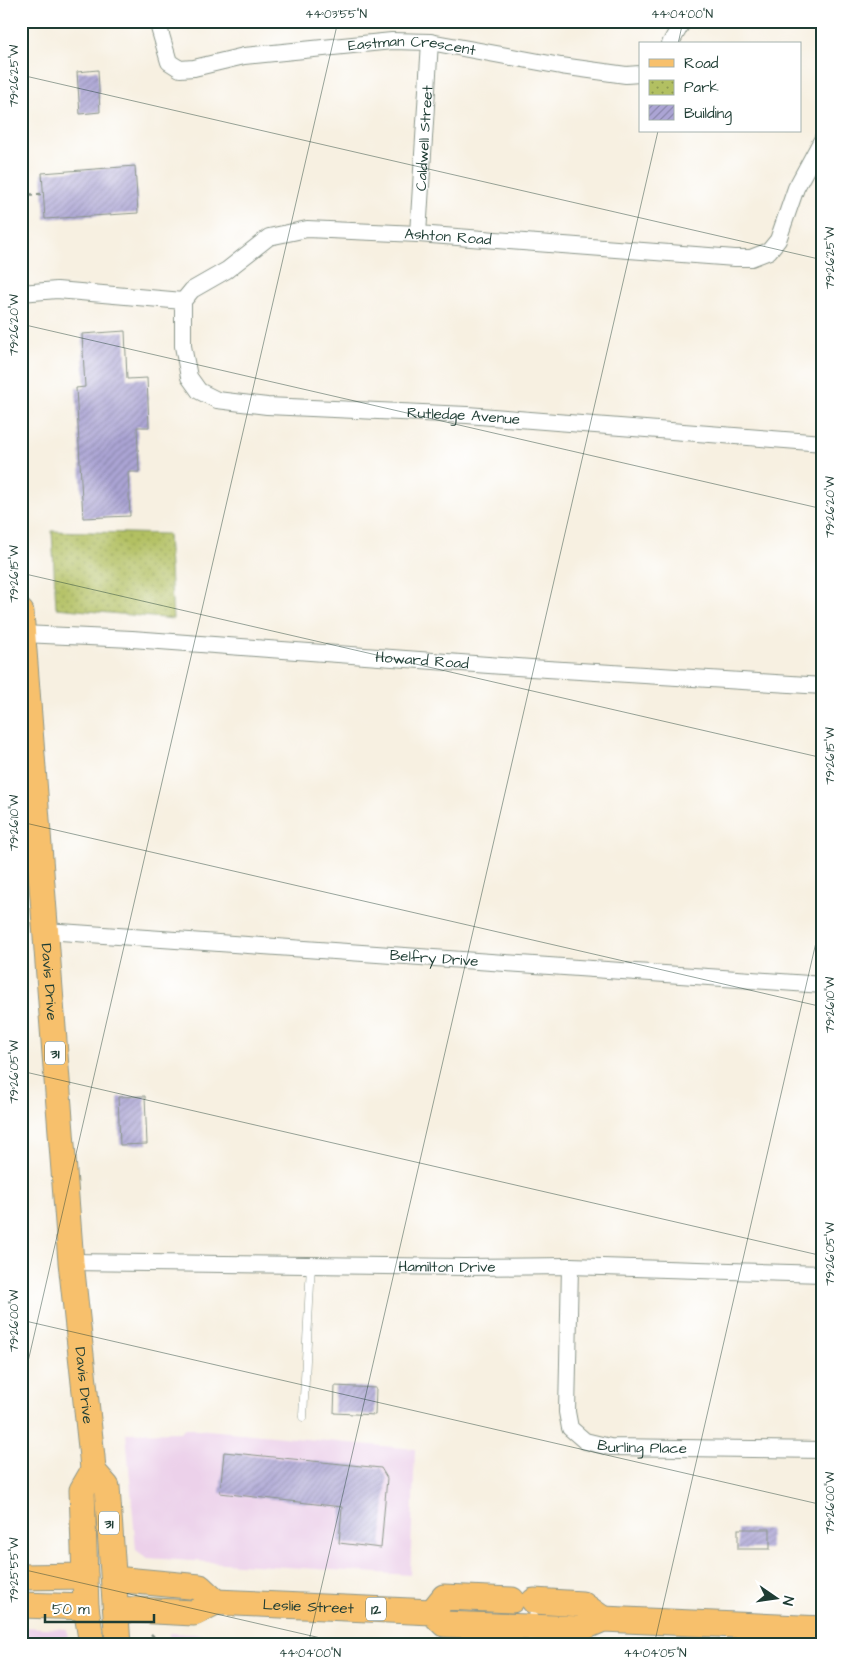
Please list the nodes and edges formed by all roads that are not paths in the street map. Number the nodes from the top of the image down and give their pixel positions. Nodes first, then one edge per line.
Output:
1 (157, 21) edge
2 (683, 21) edge
3 (430, 42) junction
4 (671, 42) edge
5 (639, 74) edge
6 (823, 138) edge
7 (418, 234) junction
8 (21, 293) edge
9 (183, 301) junction
10 (823, 443) edge
11 (22, 623) edge
12 (823, 686) edge
13 (46, 931) junction
14 (823, 985) edge
15 (71, 1262) junction
16 (311, 1265) junction
17 (570, 1266) junction
18 (823, 1274) edge
19 (303, 1417) dead end
20 (823, 1450) edge
21 (93, 1471) junction
22 (85, 1576) junction
23 (21, 1577) edge
24 (114, 1579) junction
25 (216, 1602) junction
26 (21, 1605) edge
27 (86, 1607) junction
28 (116, 1609) junction
29 (520, 1621) edge
30 (823, 1629) edge
31 (92, 1645) edge
32 (118, 1645) edge

1 - 3 street, Eastman Crescent
2 - 4 street
3 - 5 street, Eastman Crescent
3 - 7 street, Caldwell Street
6 - 7 street, Ashton Road
7 - 9 street, Ashton Road
8 - 9 street
9 - 10 street, Rutledge Avenue
11 - 12 street, Howard Road
11 - 13 main road, Davis Drive / 31
13 - 14 street, Belfry Drive
13 - 15 main road, Davis Drive / 31
15 - 16 street, Hamilton Drive
15 - 21 main road, Davis Drive / 31
16 - 17 street, Hamilton Drive
16 - 19 lane
17 - 18 street, Hamilton Drive
17 - 20 street, Burling Place
21 - 22 main road, 31
21 - 24 main road, Davis Drive / 31
22 - 23 main road
22 - 27 main road, 31
24 - 25 main road
24 - 28 main road, Davis Drive / 31
25 - 28 main road, Leslie Street / 12
25 - 29 main road, Leslie Street / 12
26 - 27 main road
27 - 31 main road, 31
28 - 32 main road, Davis Drive / 31
29 - 30 main road, Leslie Street / 12

